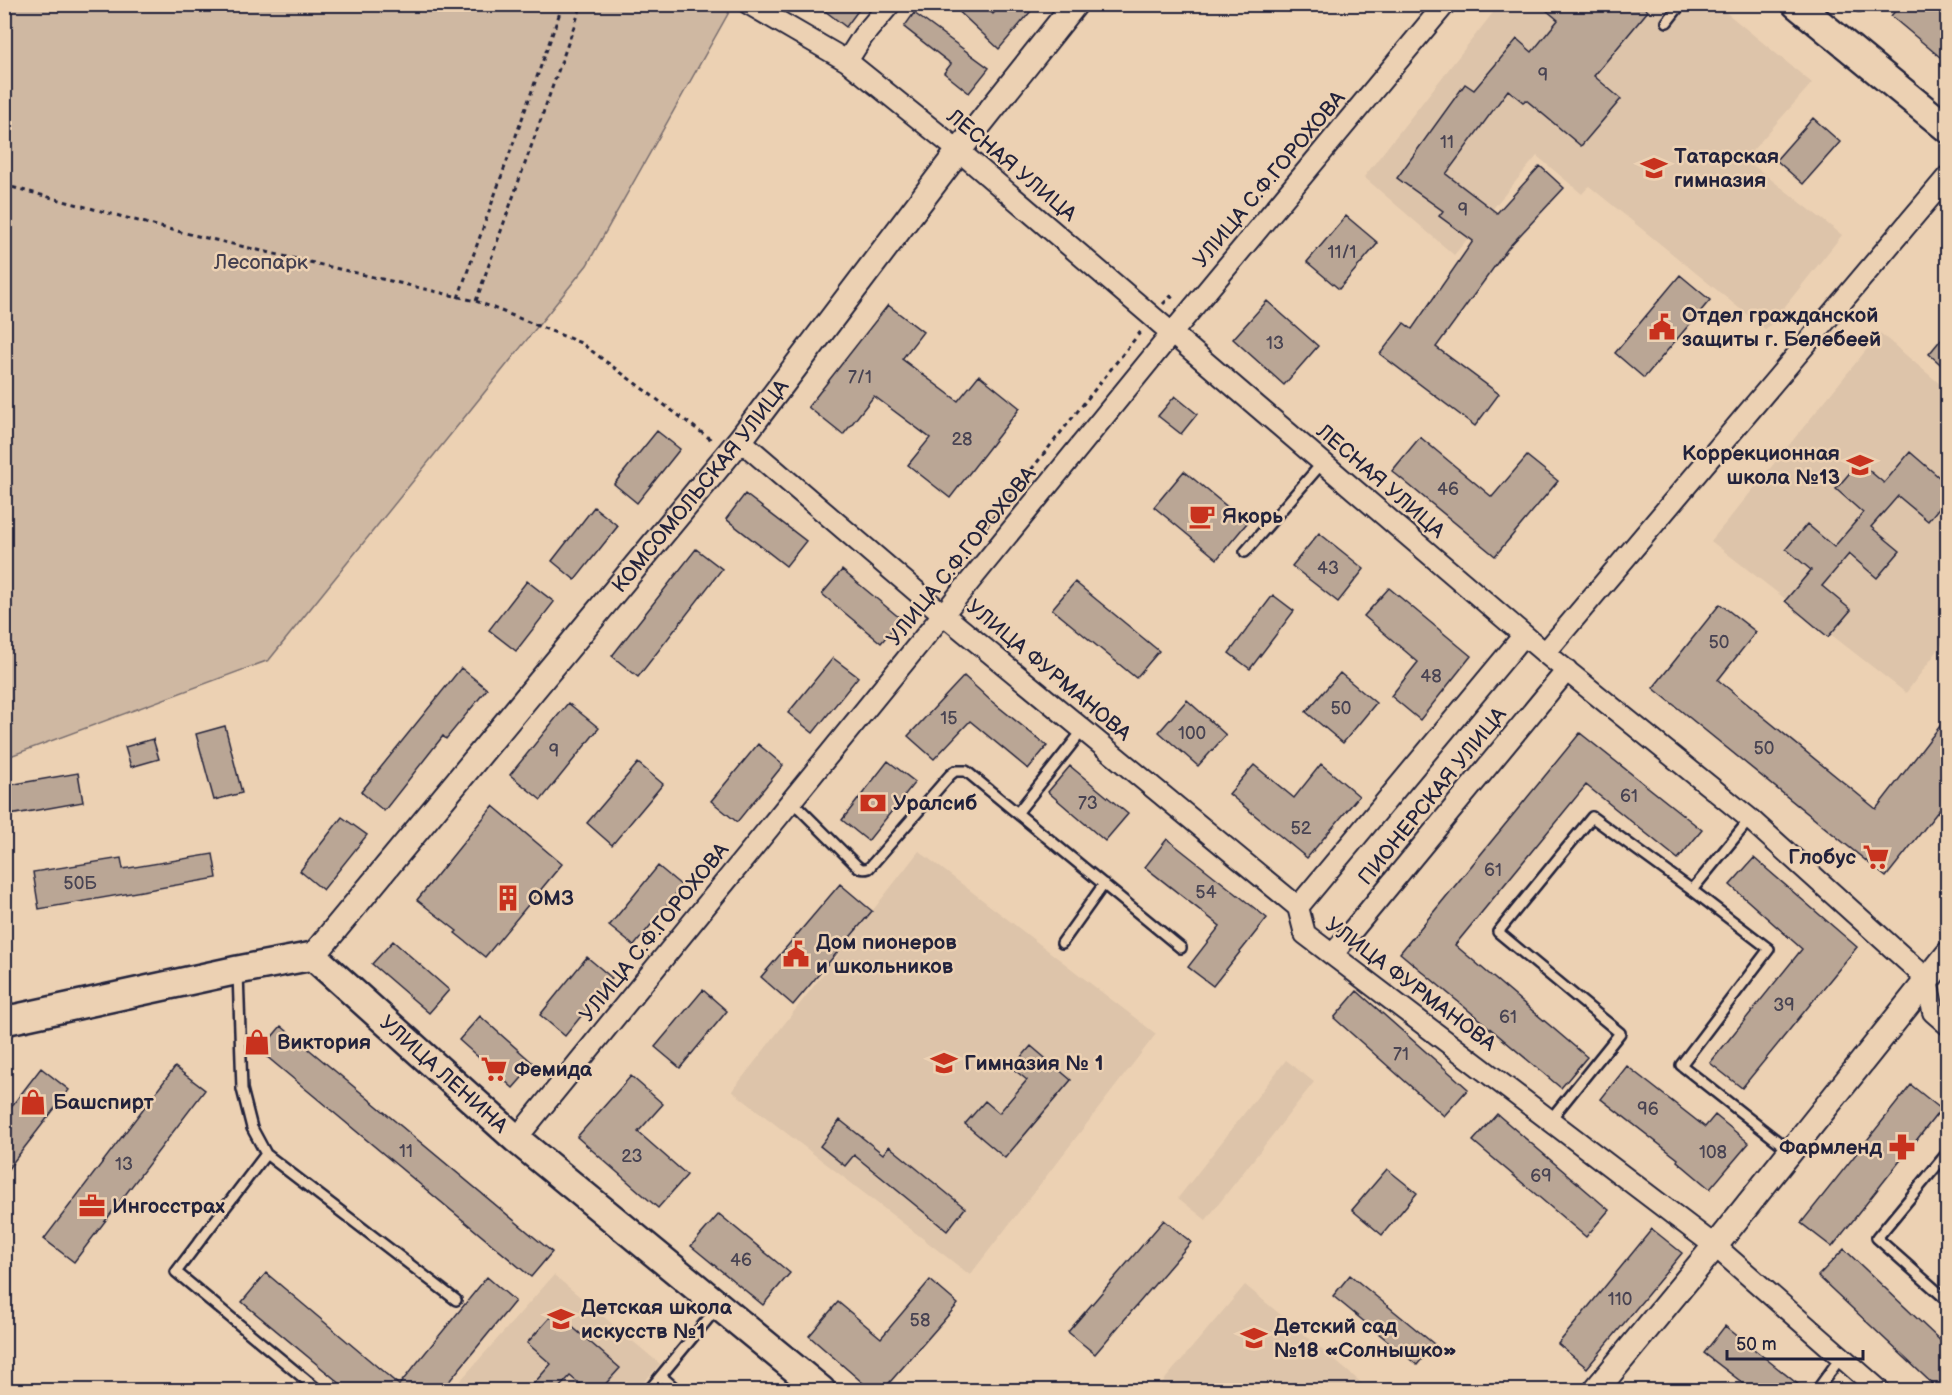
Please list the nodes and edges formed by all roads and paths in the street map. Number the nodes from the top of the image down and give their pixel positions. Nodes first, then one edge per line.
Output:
1 (562, 4) edge
2 (582, 4) edge
3 (749, 4) edge
4 (890, 4) edge
5 (1076, 4) edge
6 (1445, 4) edge
7 (1681, 4) edge
8 (1796, 4) edge
9 (1667, 22) dead end
10 (847, 61) junction
11 (1947, 129) edge
12 (959, 151) junction
13 (1947, 176) edge
14 (4, 185) edge
15 (458, 298) junction
16 (476, 301) junction
17 (1172, 333) junction
18 (735, 446) junction
19 (1323, 462) junction
20 (1245, 552) dead end
21 (944, 615) junction
22 (1524, 635) junction
23 (1545, 653) junction
24 (1567, 669) junction
25 (1083, 730) junction
26 (792, 801) junction
27 (1018, 812) junction
28 (1750, 819) junction
29 (1104, 884) junction
30 (1692, 890) junction
31 (1298, 907) junction
32 (1062, 943) dead end
33 (1181, 948) dead end
34 (1333, 954) junction
35 (1947, 954) edge
36 (313, 956) junction
37 (238, 970) junction
38 (1927, 979) junction
39 (4, 1021) edge
40 (1947, 1025) edge
41 (1550, 1120) junction
42 (516, 1139) junction
43 (1790, 1152) junction
44 (1947, 1152) edge
45 (266, 1154) junction
46 (1715, 1246) junction
47 (456, 1300) dead end
48 (1947, 1301) edge
49 (718, 1306) junction
50 (1841, 1358) junction
51 (661, 1376) junction
52 (318, 1390) edge
53 (649, 1390) edge
54 (677, 1390) edge
55 (821, 1390) edge
56 (1596, 1390) edge
57 (1817, 1390) edge
58 (1879, 1390) edge

1 - 15 path
2 - 16 path
3 - 10 street, ЛЕСНАЯ УЛИЦА
4 - 10 street
5 - 12 street, КОМСОМОЛЬСКАЯ УЛИЦА
6 - 17 street, УЛИЦА С.Ф.ГОРОХОВА
7 - 9 lane
8 - 11 main road
10 - 12 street, ЛЕСНАЯ УЛИЦА
12 - 17 street, ЛЕСНАЯ УЛИЦА
12 - 18 street, КОМСОМОЛЬСКАЯ УЛИЦА
13 - 23 street
14 - 15 path
15 - 16 path
16 - 18 path
17 - 19 street, ЛЕСНАЯ УЛИЦА
17 - 21 street, УЛИЦА С.Ф.ГОРОХОВА
18 - 21 street, УЛИЦА ФУРМАНОВА
18 - 36 street, КОМСОМОЛЬСКАЯ УЛИЦА
19 - 20 lane
19 - 22 street, ЛЕСНАЯ УЛИЦА
21 - 25 street, УЛИЦА ФУРМАНОВА
21 - 26 street, УЛИЦА С.Ф.ГОРОХОВА
22 - 23 street, ЛЕСНАЯ УЛИЦА
22 - 31 street, ПИОНЕРСКАЯ УЛИЦА
23 - 24 street, ЛЕСНАЯ УЛИЦА
24 - 28 street, ЛЕСНАЯ УЛИЦА
24 - 34 street, ПИОНЕРСКАЯ УЛИЦА
25 - 27 lane
25 - 31 street, УЛИЦА ФУРМАНОВА
26 - 27 lane
26 - 42 street, УЛИЦА С.Ф.ГОРОХОВА
27 - 29 lane
28 - 30 lane
28 - 38 street, ЛЕСНАЯ УЛИЦА
29 - 32 lane
29 - 33 lane
30 - 41 lane
30 - 43 lane
31 - 34 street, УЛИЦА ФУРМАНОВА
34 - 41 street, УЛИЦА ФУРМАНОВА
35 - 38 street
36 - 37 main road
36 - 42 main road, УЛИЦА ЛЕНИНА
37 - 39 main road
37 - 45 lane
38 - 40 street
38 - 43 street
41 - 46 street, УЛИЦА ФУРМАНОВА
42 - 49 main road, УЛИЦА ЛЕНИНА
43 - 46 street
44 - 48 lane
45 - 47 lane
45 - 52 lane
46 - 50 street, УЛИЦА ФУРМАНОВА
46 - 56 street
49 - 51 lane
49 - 55 main road, УЛИЦА ЛЕНИНА
50 - 57 lane
50 - 58 street, УЛИЦА ФУРМАНОВА
51 - 53 lane
51 - 54 lane

